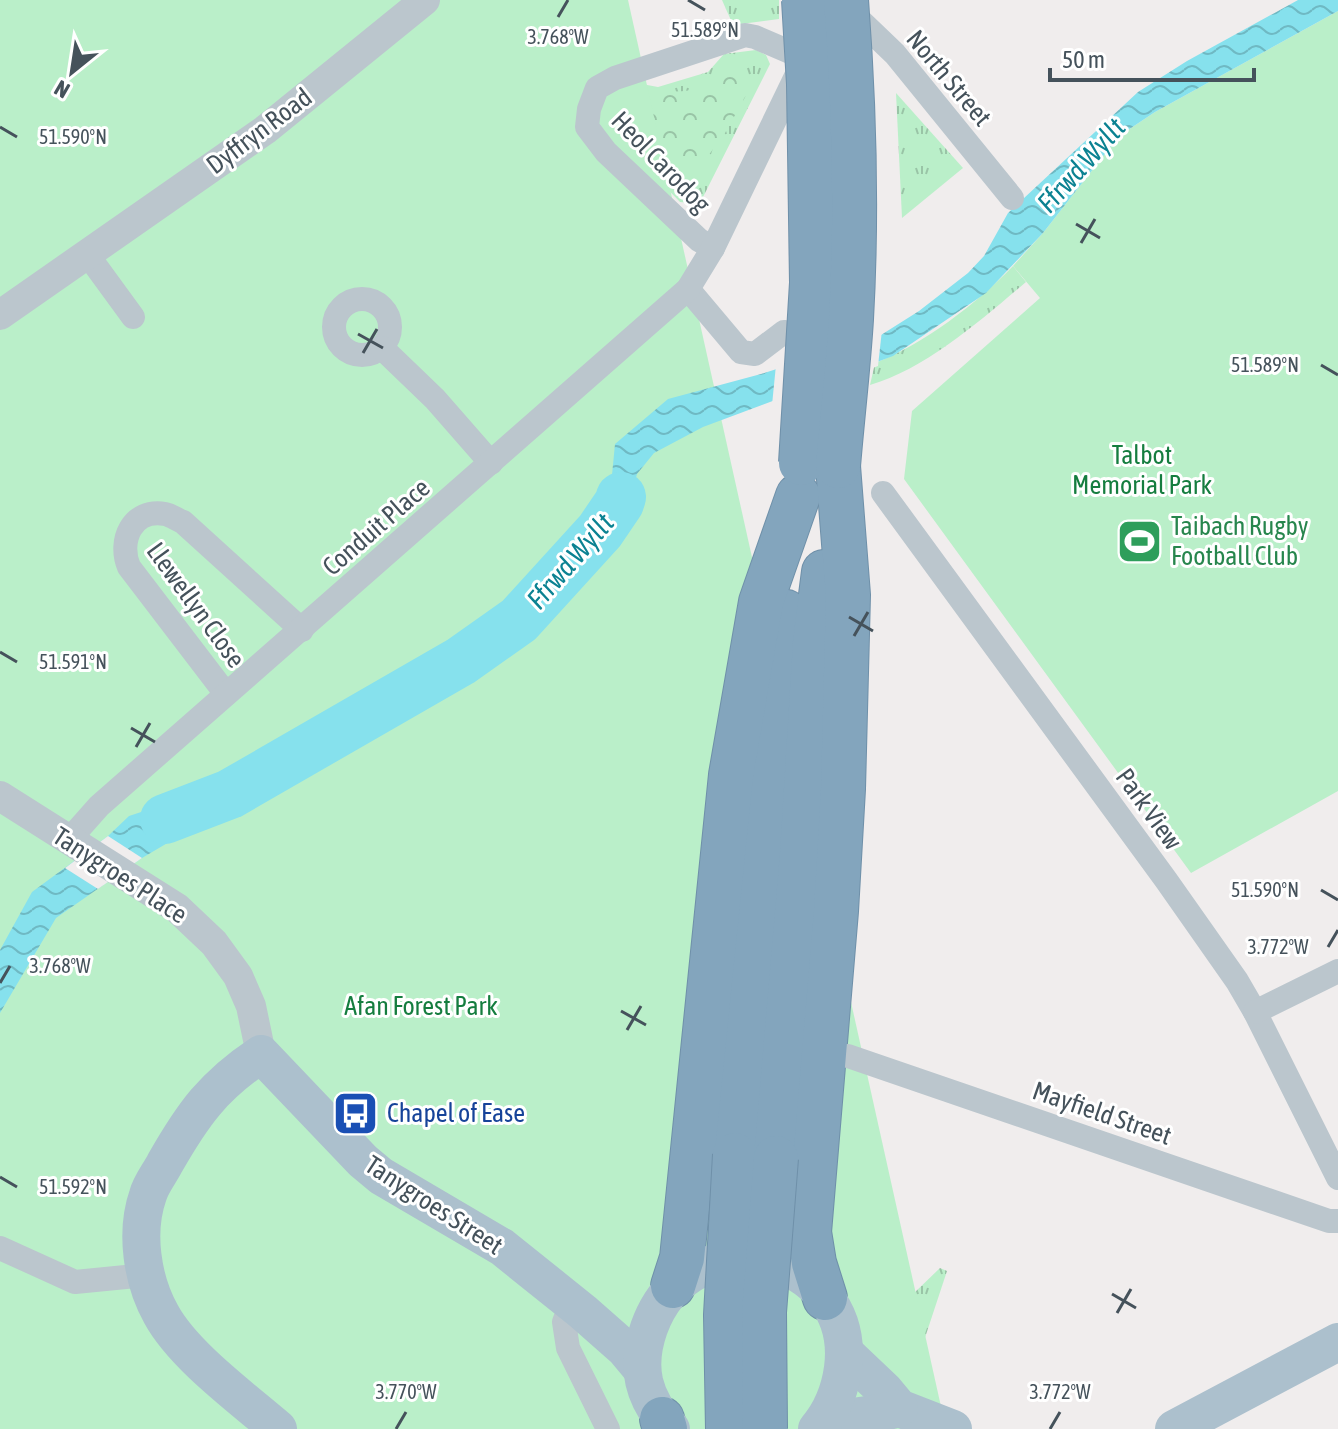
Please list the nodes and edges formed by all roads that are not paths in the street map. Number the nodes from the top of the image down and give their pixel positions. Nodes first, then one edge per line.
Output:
1 (425, 0) edge
2 (834, 0) edge
3 (846, 0) edge
4 (806, 14) edge
5 (804, 58) junction
6 (1012, 198) dead end
7 (713, 248) junction
8 (87, 254) junction
9 (688, 289) junction
10 (0, 315) edge
11 (133, 317) dead end
12 (784, 332) dead end
13 (382, 348) dead end
14 (491, 463) junction
15 (812, 475) junction
16 (883, 493) dead end
17 (302, 630) junction
18 (226, 694) junction
19 (0, 796) edge
20 (78, 846) junction
21 (1338, 971) edge
22 (1255, 1012) junction
23 (261, 1054) junction
24 (848, 1056) dead end
25 (755, 1156) junction
26 (1338, 1178) edge
27 (1338, 1221) edge
28 (0, 1248) edge
29 (146, 1275) junction
30 (664, 1297) junction
31 (825, 1298) junction
32 (577, 1308) junction
33 (1338, 1342) edge
34 (845, 1353) junction
35 (640, 1367) junction
36 (899, 1408) junction
37 (666, 1426) edge
38 (819, 1426) edge
39 (278, 1429) edge
40 (608, 1429) edge
41 (728, 1429) edge
42 (765, 1429) edge
43 (953, 1429) edge
44 (1174, 1429) edge

1 - 8 street, Dyffryn Road
2 - 4 street
2 - 6 street, North Street
3 - 15 highway, bridge
4 - 5 street, Conduit Place
4 - 15 highway, bridge
5 - 7 street, Conduit Place
5 - 7 street, Heol Carodog
7 - 9 street, Conduit Place
8 - 10 street, Dyffryn Road
8 - 11 street
9 - 12 street
9 - 14 street, Conduit Place
13 - 14 street
14 - 17 street, Conduit Place
15 - 25 highway
15 - 30 highway
15 - 31 highway
16 - 22 street, Park View
17 - 18 street, Conduit Place
17 - 18 street, Llewellyn Close
18 - 20 street, Conduit Place
19 - 20 street, Tanygroes Place
20 - 23 street, Tanygroes Place
21 - 22 street
22 - 26 street, Park View
23 - 29 main road
23 - 32 main road, Tanygroes Street
24 - 27 street, Mayfield Street
25 - 41 highway, bridge
25 - 42 highway, bridge
28 - 29 street
29 - 39 main road
30 - 31 main road
30 - 32 main road
30 - 35 main road
31 - 34 main road
32 - 35 main road, Tanygroes Street
32 - 40 street
33 - 44 main road
34 - 36 main road
34 - 38 main road
35 - 37 main road
36 - 38 main road
36 - 43 main road

